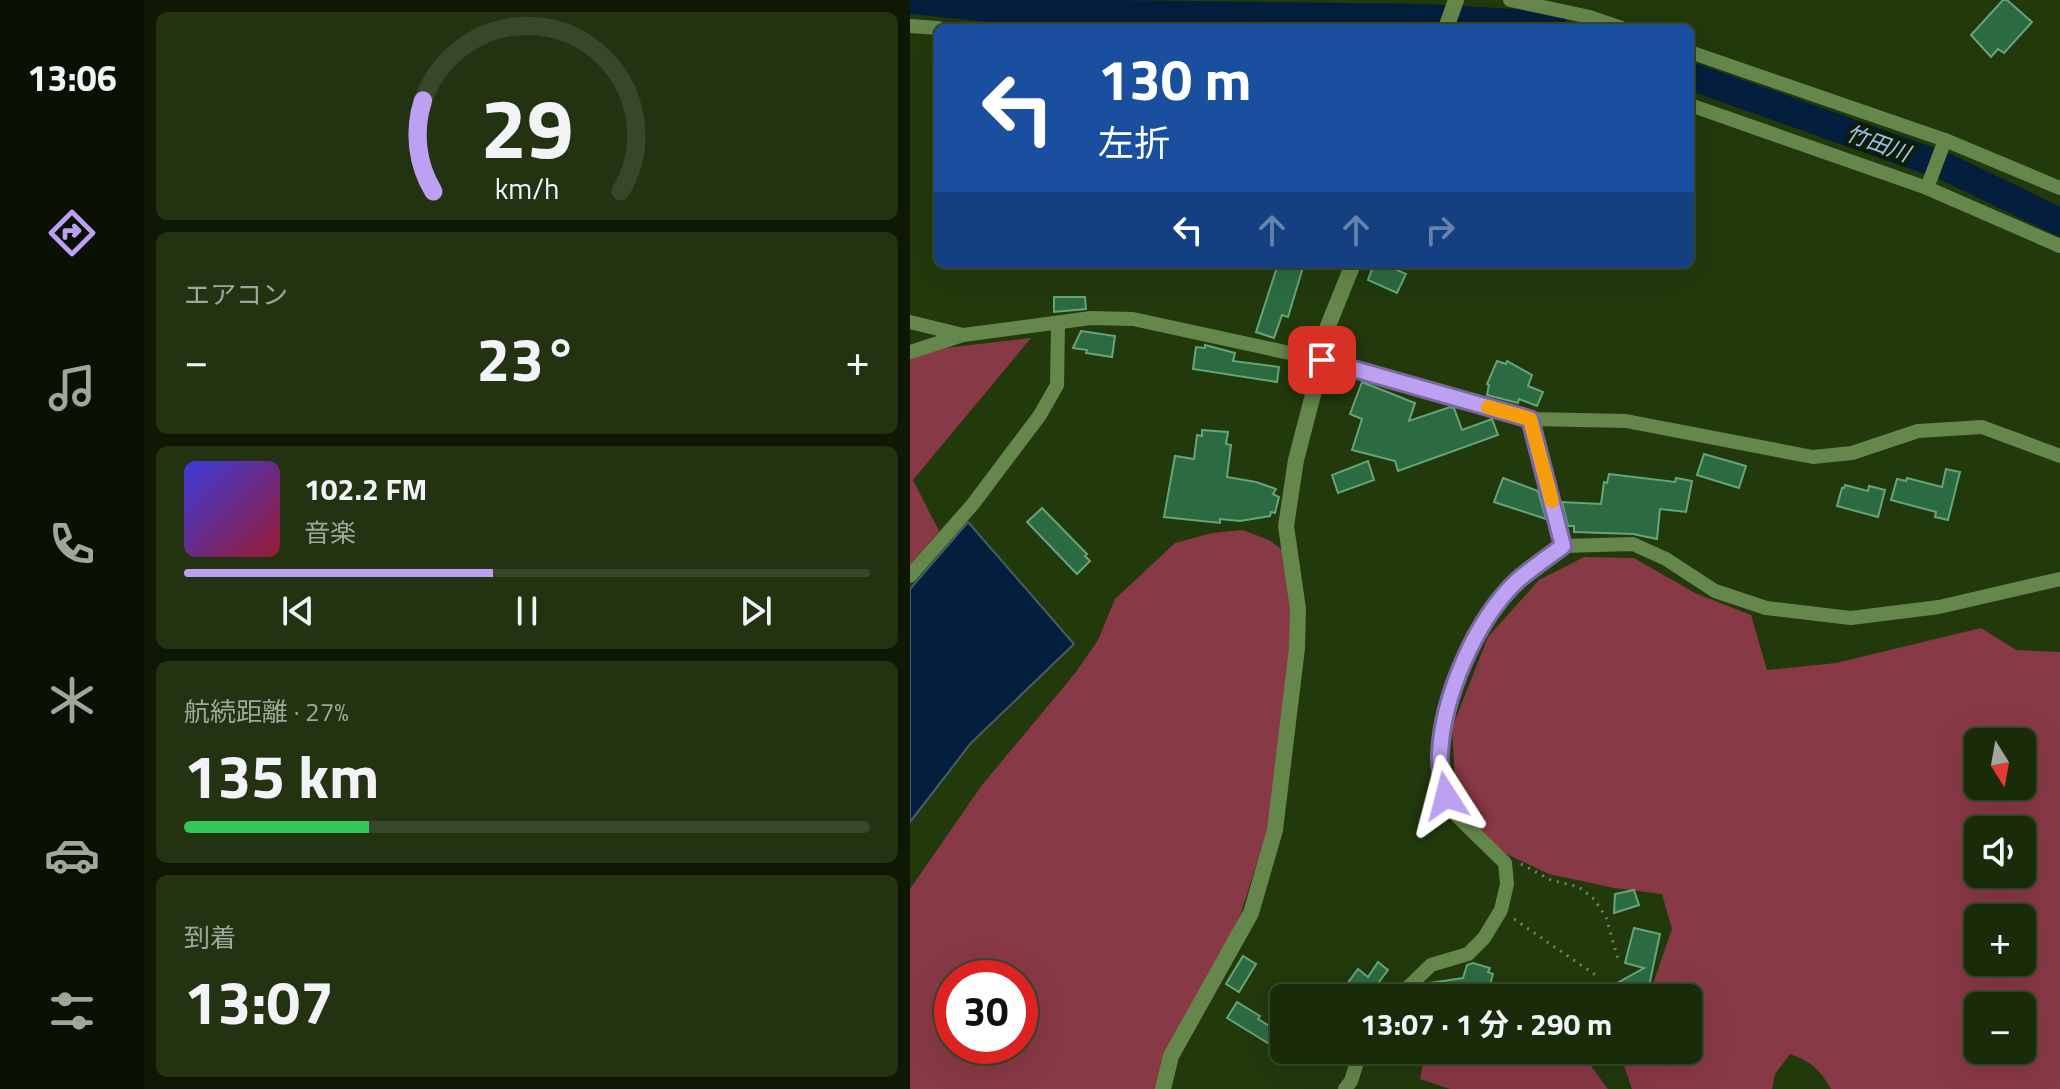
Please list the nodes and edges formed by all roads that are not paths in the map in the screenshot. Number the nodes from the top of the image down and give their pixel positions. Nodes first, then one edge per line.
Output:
1 (1456, 0) edge
2 (1510, 0) edge
3 (1447, 24) edge
4 (1610, 24) edge
5 (910, 26) edge
6 (934, 28) edge
7 (1694, 53) edge
8 (1694, 106) edge
9 (1945, 142) junction
10 (1928, 186) junction
11 (2060, 188) edge
12 (2060, 246) edge
13 (1351, 268) edge
14 (910, 322) edge
15 (1058, 324) junction
16 (963, 335) junction
17 (910, 352) edge
18 (1322, 360) junction
19 (1530, 419) junction
20 (2060, 456) edge
21 (1563, 546) junction
22 (910, 576) edge
23 (2060, 579) edge
24 (1411, 984) edge
25 (1356, 1064) edge
26 (1163, 1089) edge
27 (1345, 1089) edge

1 - 3 street
2 - 4 street
5 - 6 street
7 - 9 street
8 - 10 street
9 - 10 street
9 - 11 street
10 - 12 street
13 - 18 street
14 - 16 street
15 - 16 street
15 - 18 street
15 - 22 street
16 - 17 street
18 - 19 street
18 - 26 street
19 - 20 street
19 - 21 street
21 - 23 street
21 - 24 street
25 - 27 street

